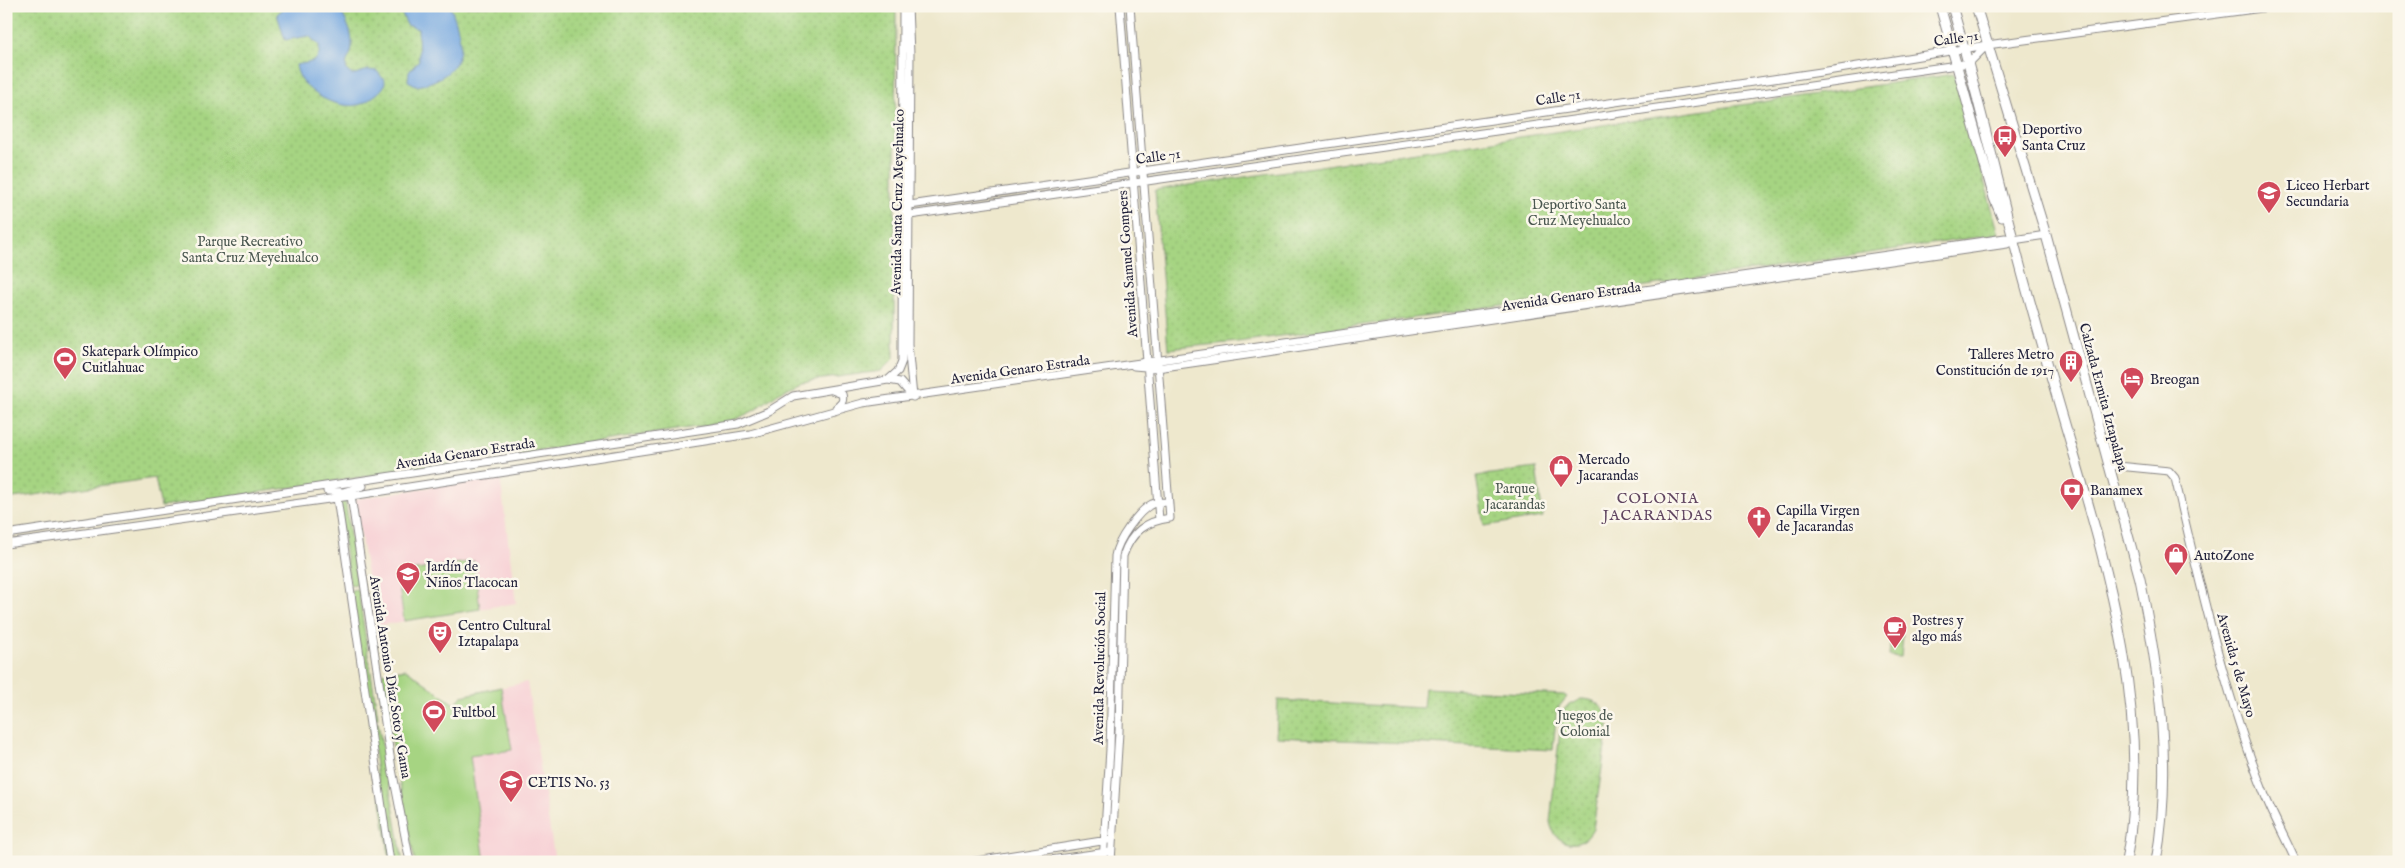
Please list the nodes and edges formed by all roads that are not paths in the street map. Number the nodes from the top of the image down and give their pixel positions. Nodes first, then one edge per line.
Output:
1 (903, 6) edge
2 (908, 6) edge
3 (1120, 6) edge
4 (1130, 6) edge
5 (1940, 6) edge
6 (1952, 6) edge
7 (1976, 6) edge
8 (2276, 6) edge
9 (1987, 45) junction
10 (1965, 49) junction
11 (1953, 51) junction
12 (1969, 63) junction
13 (1957, 65) junction
14 (1143, 171) junction
15 (1132, 172) junction
16 (1144, 182) junction
17 (1133, 183) junction
18 (962, 196) junction
19 (906, 205) junction
20 (961, 208) junction
21 (906, 216) junction
22 (2046, 234) junction
23 (2013, 240) junction
24 (1147, 364) junction
25 (1157, 364) junction
26 (888, 380) junction
27 (829, 390) junction
28 (913, 397) junction
29 (834, 410) junction
30 (2108, 465) junction
31 (402, 476) junction
32 (343, 492) junction
33 (276, 494) junction
34 (351, 496) junction
35 (337, 498) junction
36 (1168, 502) junction
37 (1157, 503) junction
38 (1170, 518) joint
39 (1158, 520) junction
40 (6, 534) edge
41 (6, 544) edge
42 (1113, 839) junction
43 (1104, 840) junction
44 (1090, 843) junction
45 (1112, 851) junction
46 (1104, 852) junction
47 (1091, 854) junction
48 (390, 862) edge
49 (410, 862) edge
50 (970, 862) edge
51 (1036, 862) edge
52 (1103, 862) edge
53 (1111, 862) edge
54 (2126, 862) edge
55 (2156, 862) edge
56 (2296, 862) edge

1 - 19 street, Avenida Santa Cruz Meyehualco
2 - 19 street, Avenida Santa Cruz Meyehualco
3 - 15 street, Avenida Samuel Gompers
4 - 14 street, Avenida Samuel Gompers
5 - 11 main road
6 - 10 main road
7 - 9 main road, Calzada Ermita Iztapalapa
8 - 9 street
9 - 10 street, Calle 71
9 - 12 street, Calle 71
9 - 22 main road, Calzada Ermita Iztapalapa
10 - 11 street, Calle 71
10 - 12 main road
11 - 13 main road
11 - 14 street, Calle 71
12 - 13 street, Calle 71
12 - 23 main road
13 - 16 street, Calle 71
13 - 23 main road
14 - 15 street, Calle 71
14 - 16 street, Avenida Samuel Gompers
15 - 17 street, Avenida Samuel Gompers
15 - 18 street, Calle 71
16 - 17 street, Calle 71
16 - 25 street, Avenida Samuel Gompers
17 - 20 street, Calle 71
17 - 24 street, Avenida Samuel Gompers
18 - 19 street, Calle 71
18 - 20 street
19 - 21 street, Avenida Santa Cruz Meyehualco
20 - 21 street, Calle 71
21 - 26 street, Avenida Santa Cruz Meyehualco
21 - 28 street, Avenida Santa Cruz Meyehualco
22 - 23 street, Avenida Genaro Estrada
22 - 30 main road, Calzada Ermita Iztapalapa
23 - 25 street, Avenida Genaro Estrada
23 - 54 main road
24 - 25 street, Avenida Genaro Estrada
24 - 28 street, Avenida Genaro Estrada
24 - 37 street, Avenida Samuel Gompers
25 - 36 street, Avenida Samuel Gompers
26 - 27 street, Avenida Genaro Estrada
26 - 28 street
27 - 29 street
27 - 31 street, Avenida Genaro Estrada
28 - 29 street, Avenida Genaro Estrada
29 - 34 street, Avenida Genaro Estrada
30 - 55 main road, Calzada Ermita Iztapalapa
30 - 56 street, Avenida 5 de Mayo
31 - 32 street
31 - 33 street, Avenida Genaro Estrada
32 - 33 street
32 - 34 street
32 - 35 street
33 - 40 street, Avenida Genaro Estrada
34 - 35 street, Avenida Genaro Estrada
34 - 49 street, Avenida Antonio Díaz Soto y Gama
35 - 41 street, Avenida Genaro Estrada
35 - 48 street, Avenida Antonio Díaz Soto y Gama
36 - 37 street
36 - 38 street, Avenida Samuel Gompers
37 - 39 street, Avenida Samuel Gompers
37 - 43 street, Avenida Revolución Social
38 - 39 street, Avenida Revolución Social
39 - 42 street, Avenida Revolución Social
42 - 43 street
42 - 45 street, Avenida Revolución Social
43 - 44 street
43 - 46 street, Avenida Revolución Social
44 - 47 street
44 - 50 street
45 - 46 street
45 - 53 street, Avenida Revolución Social
46 - 47 street
46 - 52 street, Avenida Revolución Social
47 - 51 street

